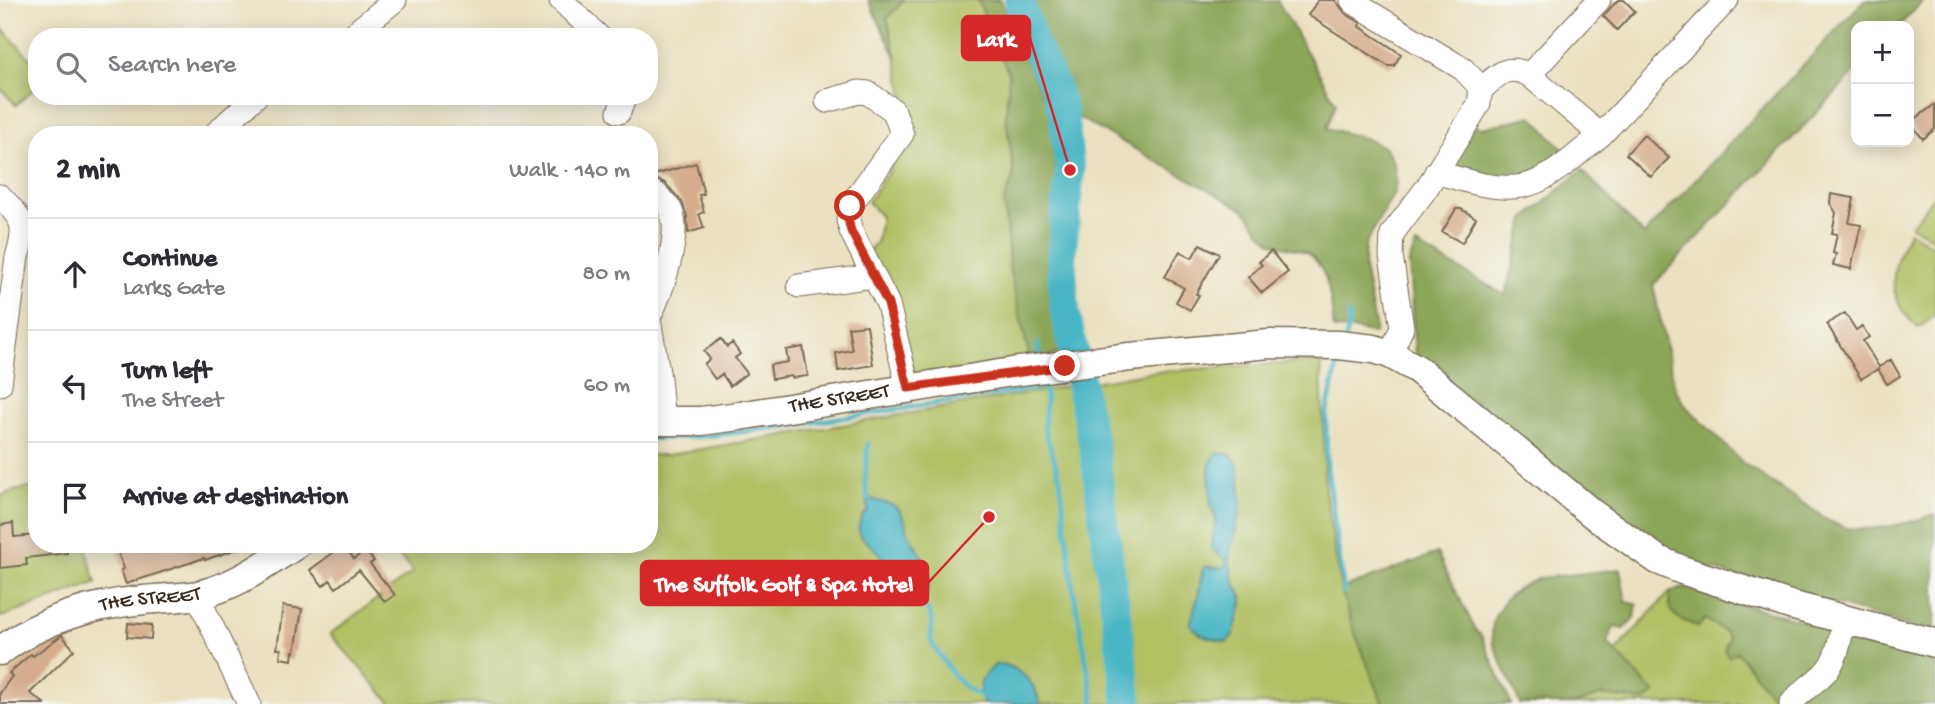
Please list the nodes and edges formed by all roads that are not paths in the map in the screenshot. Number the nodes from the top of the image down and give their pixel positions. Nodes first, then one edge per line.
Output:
1 (395, 0) edge
2 (561, 0) edge
3 (1352, 0) edge
4 (1599, 0) edge
5 (1727, 0) edge
6 (361, 28) edge
7 (590, 28) edge
8 (1529, 75) junction
9 (1481, 90) junction
10 (827, 101) dead end
11 (246, 105) edge
12 (224, 126) edge
13 (1601, 135) junction
14 (1436, 172) junction
15 (0, 195) edge
16 (658, 196) edge
17 (874, 276) junction
18 (799, 286) dead end
19 (658, 297) edge
20 (1390, 354) junction
21 (658, 373) edge
22 (0, 384) edge
23 (908, 388) junction
24 (658, 393) edge
25 (658, 422) edge
26 (283, 553) edge
27 (197, 595) junction
28 (1844, 618) junction
29 (1935, 643) edge
30 (0, 651) edge
31 (249, 704) edge
32 (1791, 704) edge

1 - 6 street
2 - 7 street
3 - 9 street
4 - 8 street
5 - 13 street
8 - 9 street
8 - 13 street
9 - 14 street
10 - 17 street
11 - 12 street
13 - 14 street
14 - 20 street
15 - 22 street
16 - 19 street
17 - 18 street
17 - 23 street
20 - 23 main road, THE STREET
20 - 28 main road, THE STREET
21 - 24 street
23 - 25 main road, THE STREET
26 - 27 main road, THE STREET
27 - 30 main road, THE STREET
27 - 31 street
28 - 29 main road, THE STREET
28 - 32 street

